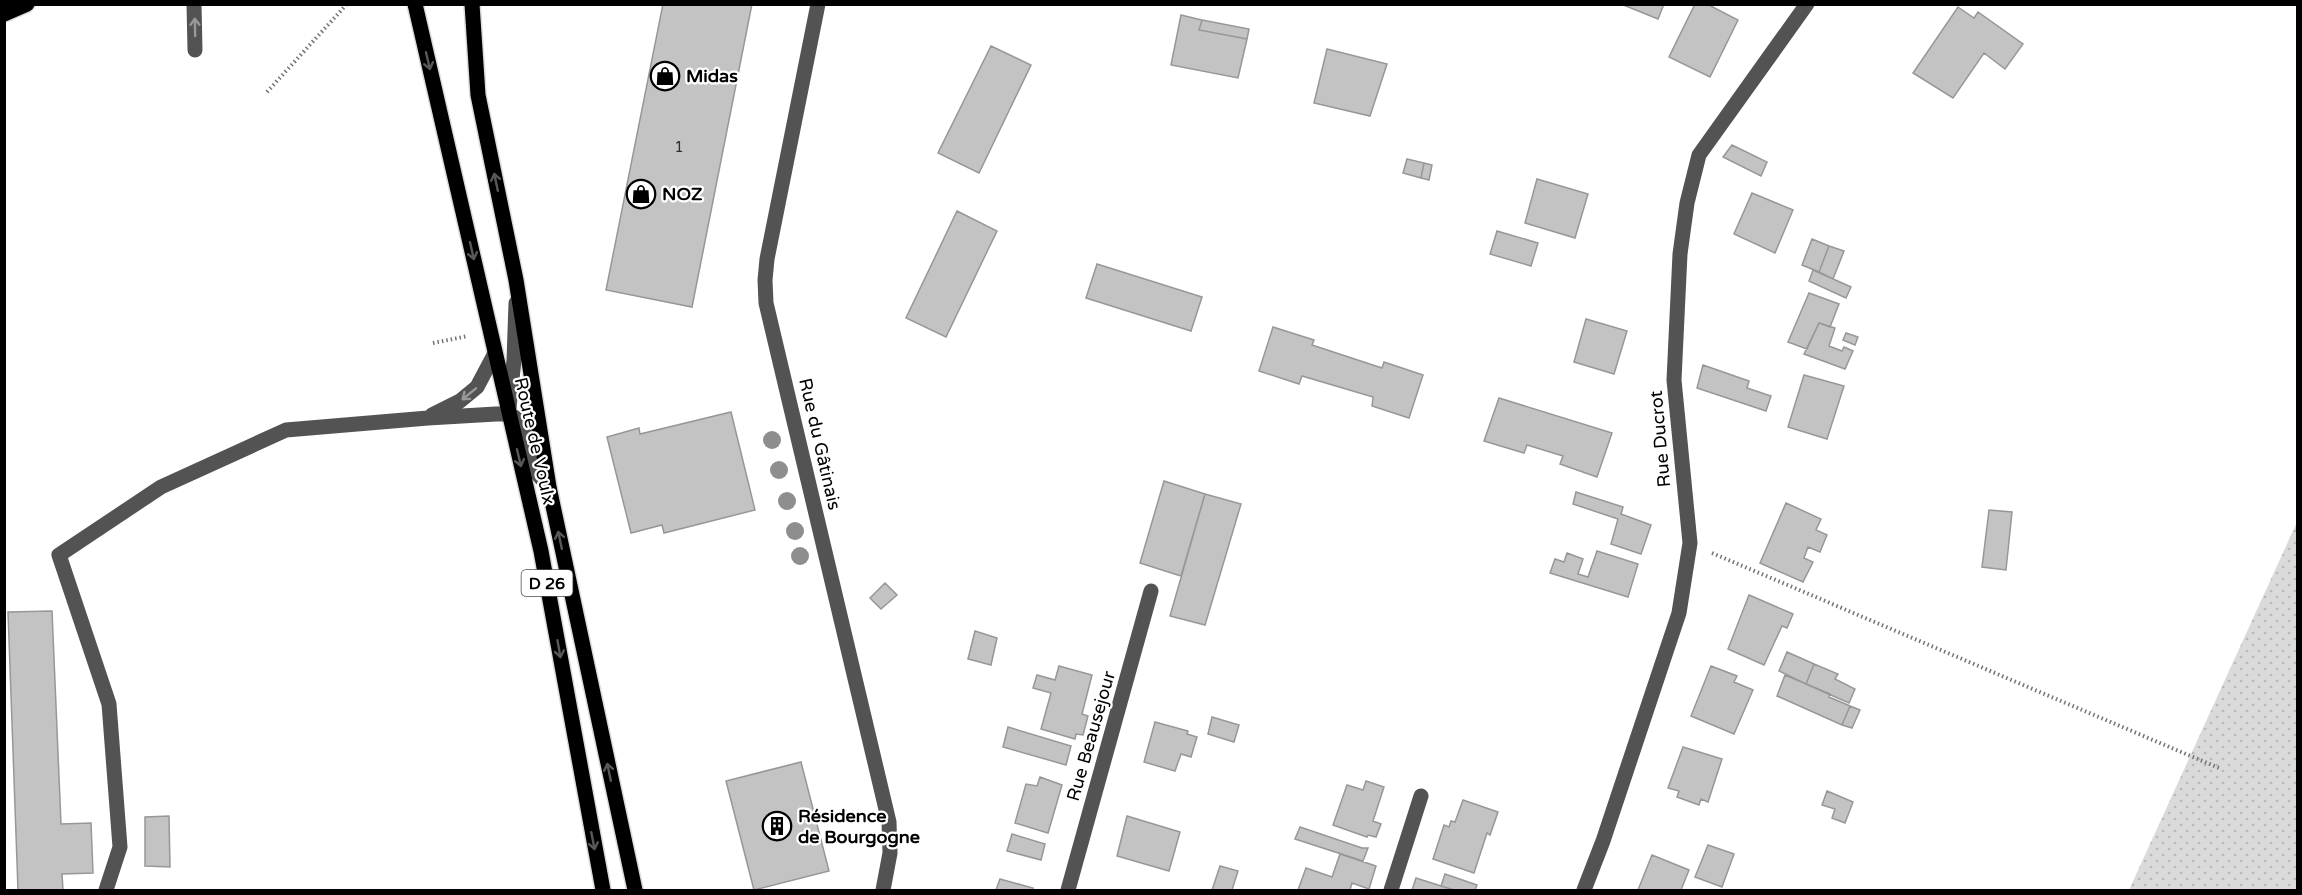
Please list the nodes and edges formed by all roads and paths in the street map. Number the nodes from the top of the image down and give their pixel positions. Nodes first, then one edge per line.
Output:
1 (27, 4) edge
2 (195, 4) edge
3 (347, 4) edge
4 (415, 4) edge
5 (472, 4) edge
6 (818, 4) edge
7 (1807, 4) edge
8 (4, 14) edge
9 (195, 50) dead end
10 (267, 92) dead end
11 (516, 280) junction
12 (474, 335) dead end
13 (433, 343) dead end
14 (494, 355) junction
15 (509, 414) junction
16 (428, 417) junction
17 (549, 487) junction
18 (1690, 543) junction
19 (1151, 591) dead end
20 (2219, 768) dead end
21 (1421, 796) dead end
22 (106, 891) edge
23 (603, 891) edge
24 (635, 891) edge
25 (883, 891) edge
26 (1068, 891) edge
27 (1391, 891) edge
28 (1584, 891) edge

1 - 8 main road
9 -> 2 street
3 - 10 path
4 -> 14 main road, Route de Voulx / D 26
11 -> 5 main road, Route de Voulx / D 26
6 - 25 street, Rue du Gâtinais
7 - 18 street, Rue Ducrot
11 - 15 street
11 - 17 main road, Route de Voulx / D 26
12 - 13 path
14 - 15 main road, Route de Voulx / D 26
14 -> 16 street
15 - 16 street
15 - 17 street
15 -> 23 main road, Route de Voulx / D 26
16 - 22 street
24 -> 17 main road, Route de Voulx / D 26
18 - 20 path
18 - 28 street, Rue Ducrot
19 - 26 street, Rue Beausejour
21 - 27 street

